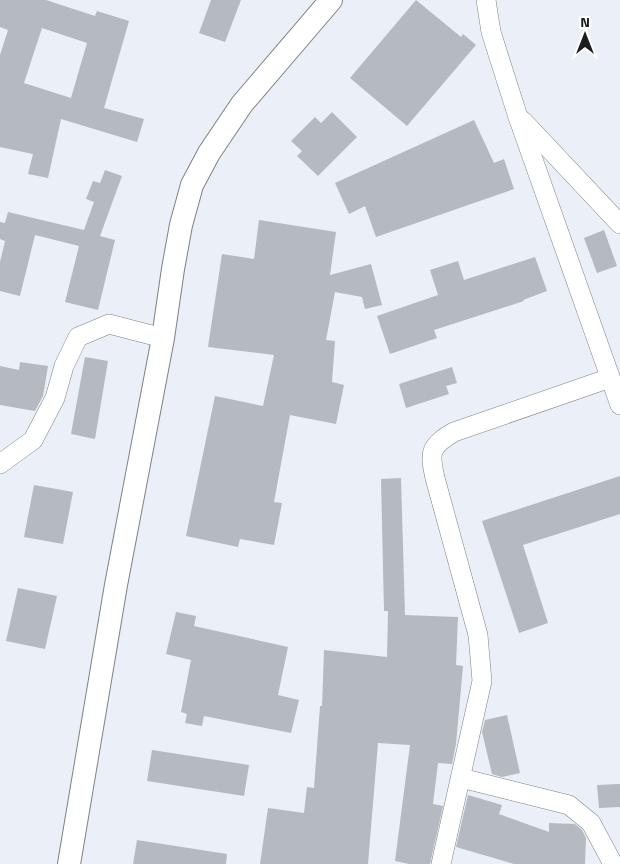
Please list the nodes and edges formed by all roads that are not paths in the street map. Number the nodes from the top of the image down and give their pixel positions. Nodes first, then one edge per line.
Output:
1 (331, 0) edge
2 (486, 0) edge
3 (518, 117) junction
4 (620, 224) edge
5 (163, 338) junction
6 (610, 378) junction
7 (620, 405) edge
8 (0, 464) edge
9 (461, 778) junction
10 (70, 864) edge
11 (441, 864) edge
12 (613, 864) edge

1 - 5 street
2 - 3 street
3 - 4 street
3 - 6 street
5 - 8 street
5 - 10 street
6 - 7 street
6 - 9 street
9 - 11 street
9 - 12 street

